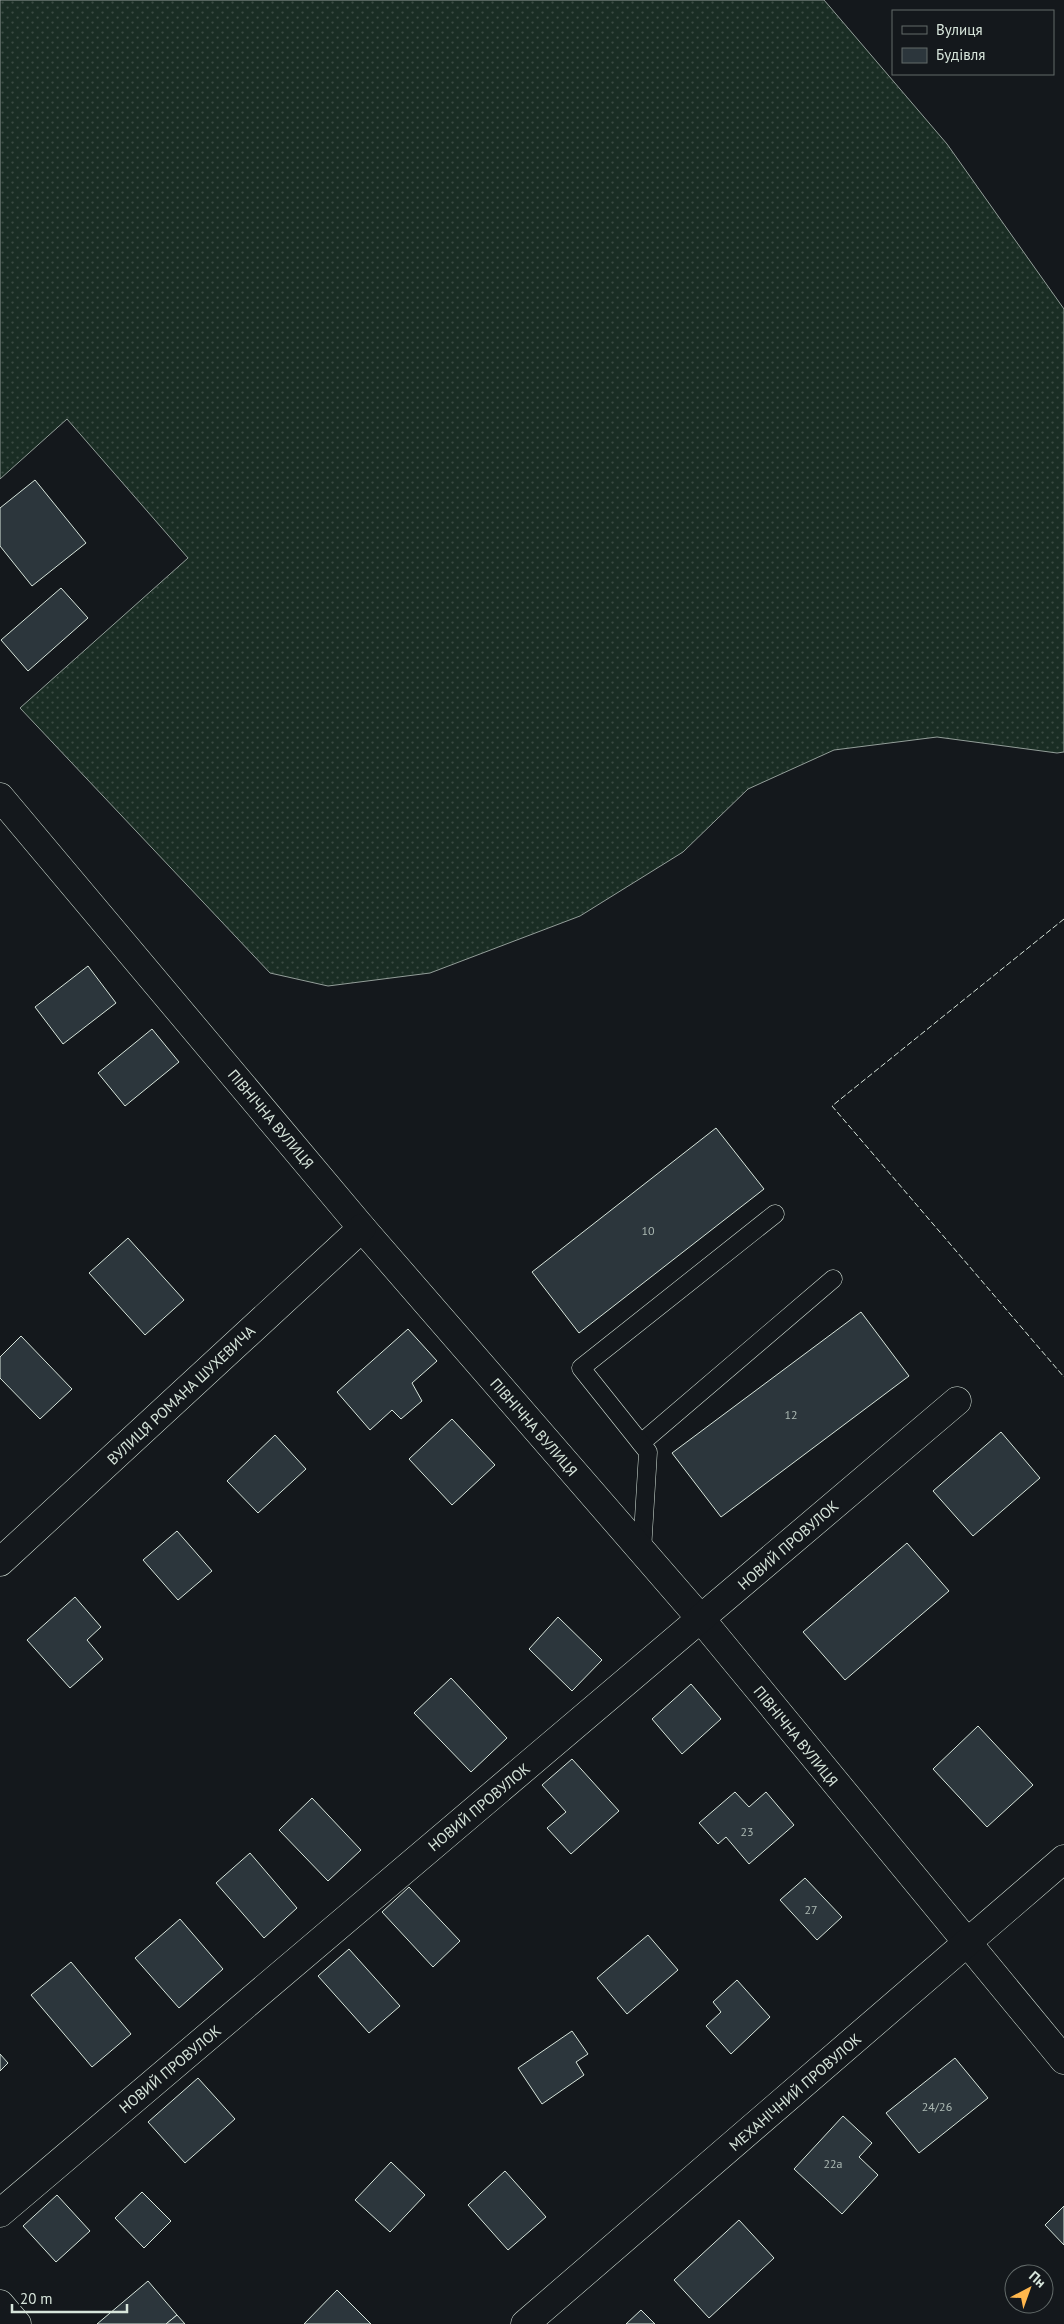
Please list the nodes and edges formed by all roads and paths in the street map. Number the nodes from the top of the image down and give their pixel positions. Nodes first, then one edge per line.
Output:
1 (0, 797) edge
2 (776, 1214) dead end
3 (362, 1228) junction
4 (833, 1279) dead end
5 (957, 1400) dead end
6 (641, 1443) junction
7 (642, 1551) junction
8 (0, 1562) edge
9 (701, 1619) junction
10 (1064, 1860) edge
11 (968, 1944) junction
12 (1064, 2060) edge
13 (0, 2213) edge
14 (0, 2304) edge
15 (17, 2324) edge
16 (526, 2324) edge

1 - 3 street, ПІВНІЧНА ВУЛИЦЯ
2 - 6 lane
3 - 7 street, ПІВНІЧНА ВУЛИЦЯ
3 - 8 street, ВУЛИЦЯ РОМАНА ШУХЕВИЧА
4 - 6 lane
5 - 9 street, НОВИЙ ПРОВУЛОК
6 - 7 lane
7 - 9 street, ПІВНІЧНА ВУЛИЦЯ
9 - 11 street, ПІВНІЧНА ВУЛИЦЯ
9 - 13 street, НОВИЙ ПРОВУЛОК
10 - 11 street, МЕХАНІЧНИЙ ПРОВУЛОК
11 - 12 street, ПІВНІЧНА ВУЛИЦЯ
11 - 16 street, МЕХАНІЧНИЙ ПРОВУЛОК
14 - 15 street

